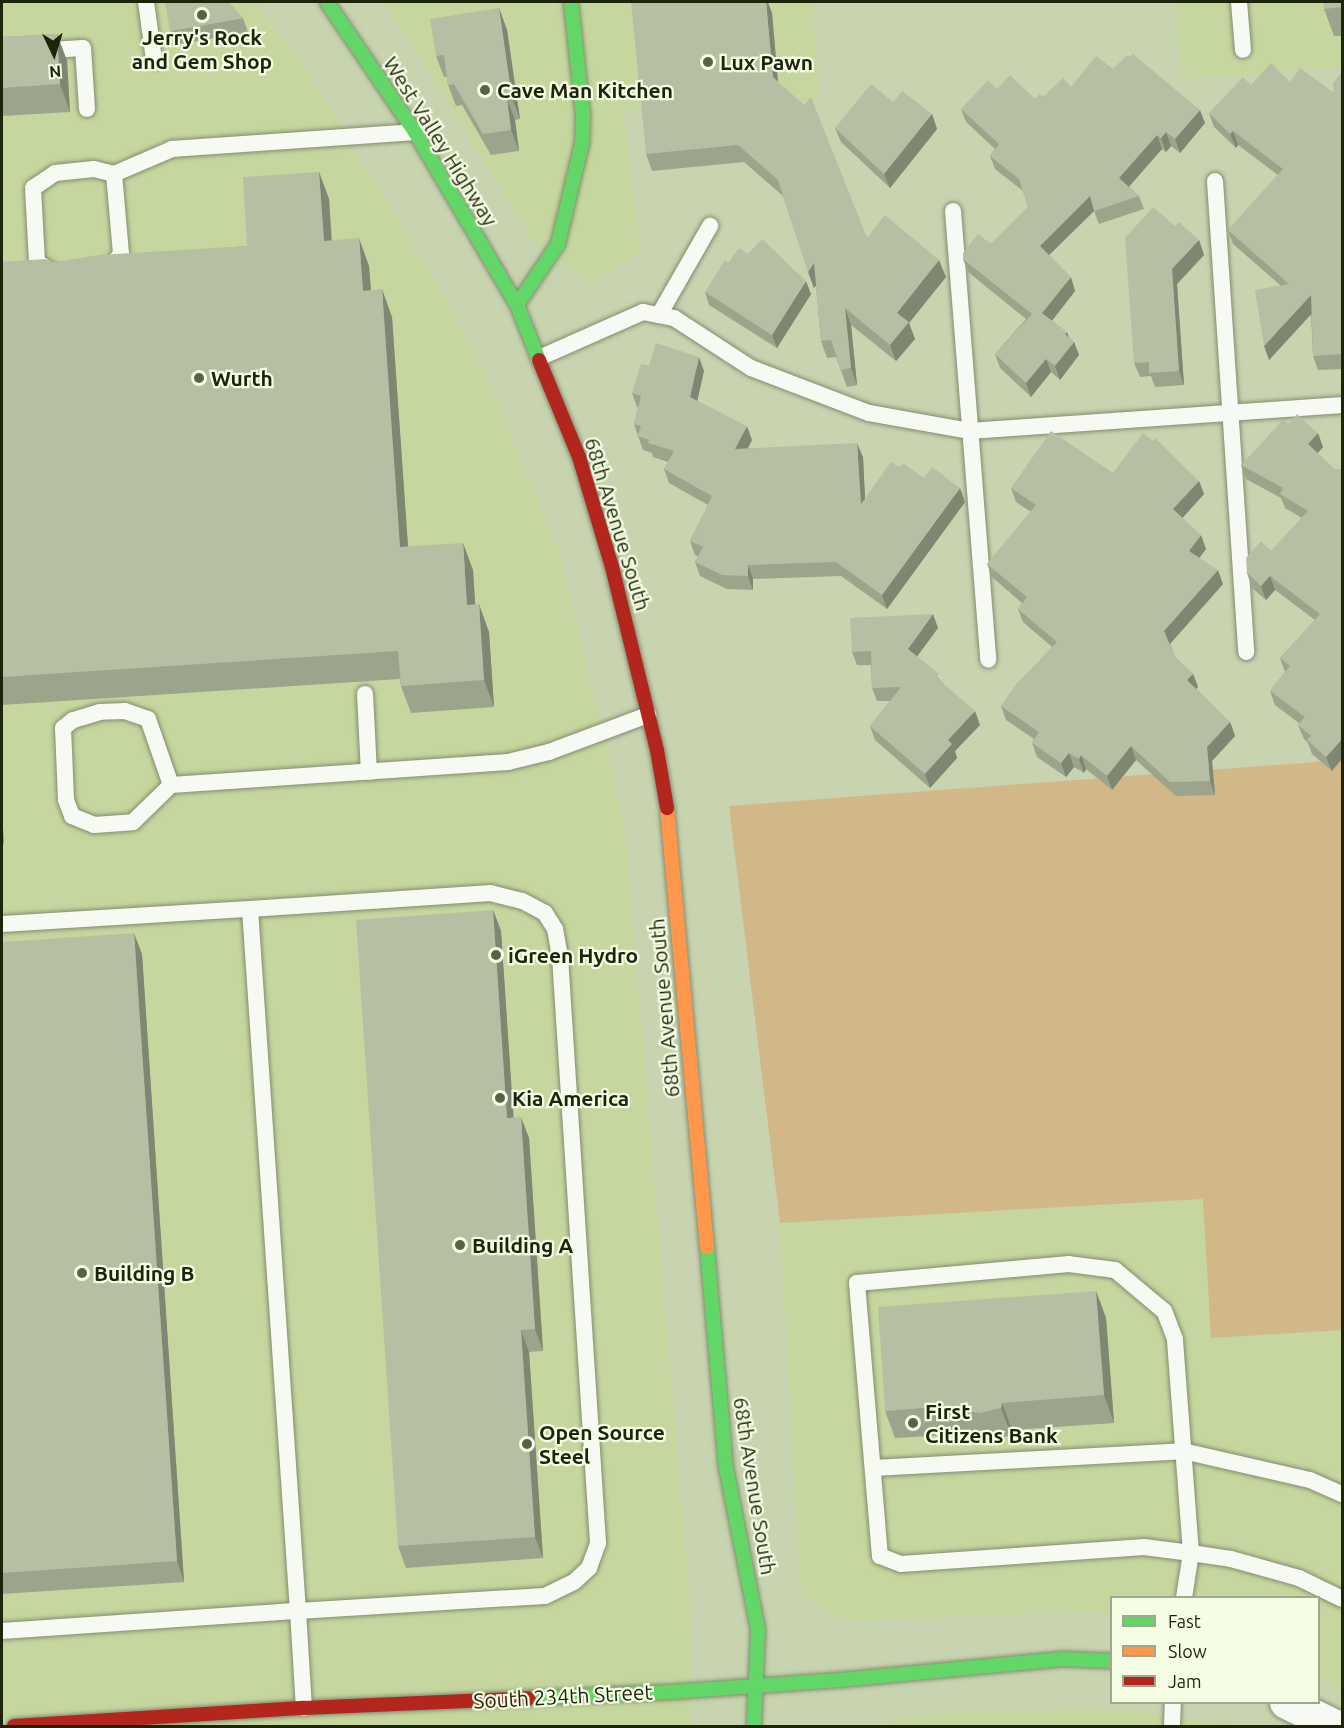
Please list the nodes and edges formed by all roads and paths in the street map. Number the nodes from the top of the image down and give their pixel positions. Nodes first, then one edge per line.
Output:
1 (146, 2) edge
2 (327, 2) edge
3 (571, 2) edge
4 (1239, 2) edge
5 (1243, 50) dead end
6 (2, 53) edge
7 (154, 60) dead end
8 (87, 109) dead end
9 (415, 132) junction
10 (114, 174) junction
11 (1215, 181) dead end
12 (953, 211) dead end
13 (710, 226) dead end
14 (94, 275) edge
15 (73, 277) edge
16 (517, 305) junction
17 (659, 315) junction
18 (539, 358) junction
19 (1342, 405) edge
20 (1231, 412) junction
21 (970, 431) junction
22 (1246, 652) dead end
23 (988, 660) dead end
24 (365, 694) dead end
25 (648, 715) junction
26 (369, 772) junction
27 (171, 785) junction
28 (250, 909) junction
29 (2, 924) edge
30 (1184, 1451) junction
31 (873, 1468) junction
32 (1342, 1494) edge
33 (1191, 1553) junction
34 (1184, 1596) edge
35 (1342, 1599) edge
36 (298, 1611) junction
37 (2, 1631) edge
38 (1110, 1661) edge
39 (756, 1686) junction
40 (1173, 1704) edge
41 (1290, 1704) edge
42 (304, 1708) junction
43 (237, 1719) edge
44 (14, 1726) edge
45 (754, 1726) edge
46 (1172, 1726) edge
47 (1335, 1726) edge

1 - 7 lane
2 - 9 main road, West Valley Highway
3 - 16 main road
4 - 5 lane
6 - 8 lane
9 - 10 lane
9 - 16 main road, West Valley Highway
10 - 14 lane
10 - 15 lane
11 - 20 lane
12 - 21 lane
13 - 17 lane
16 - 18 main road, 68th Avenue South
17 - 18 lane
17 - 21 lane
18 - 25 main road, 68th Avenue South
19 - 20 lane
20 - 21 lane
20 - 22 lane
21 - 23 lane
24 - 26 lane
25 - 26 lane
25 - 39 main road, 68th Avenue South
26 - 27 lane
27 - 27 lane
28 - 29 lane
28 - 36 lane
28 - 36 lane
30 - 31 lane
30 - 31 lane
30 - 32 lane
30 - 33 lane
31 - 33 lane
33 - 34 lane
33 - 35 lane
36 - 37 lane
36 - 42 lane
38 - 39 main road, South 234th Street
39 - 42 main road, South 234th Street
39 - 45 main road, 68th Avenue South
40 - 46 lane
41 - 47 street
42 - 43 main road, South 234th Street
43 - 44 main road, South 234th Street

